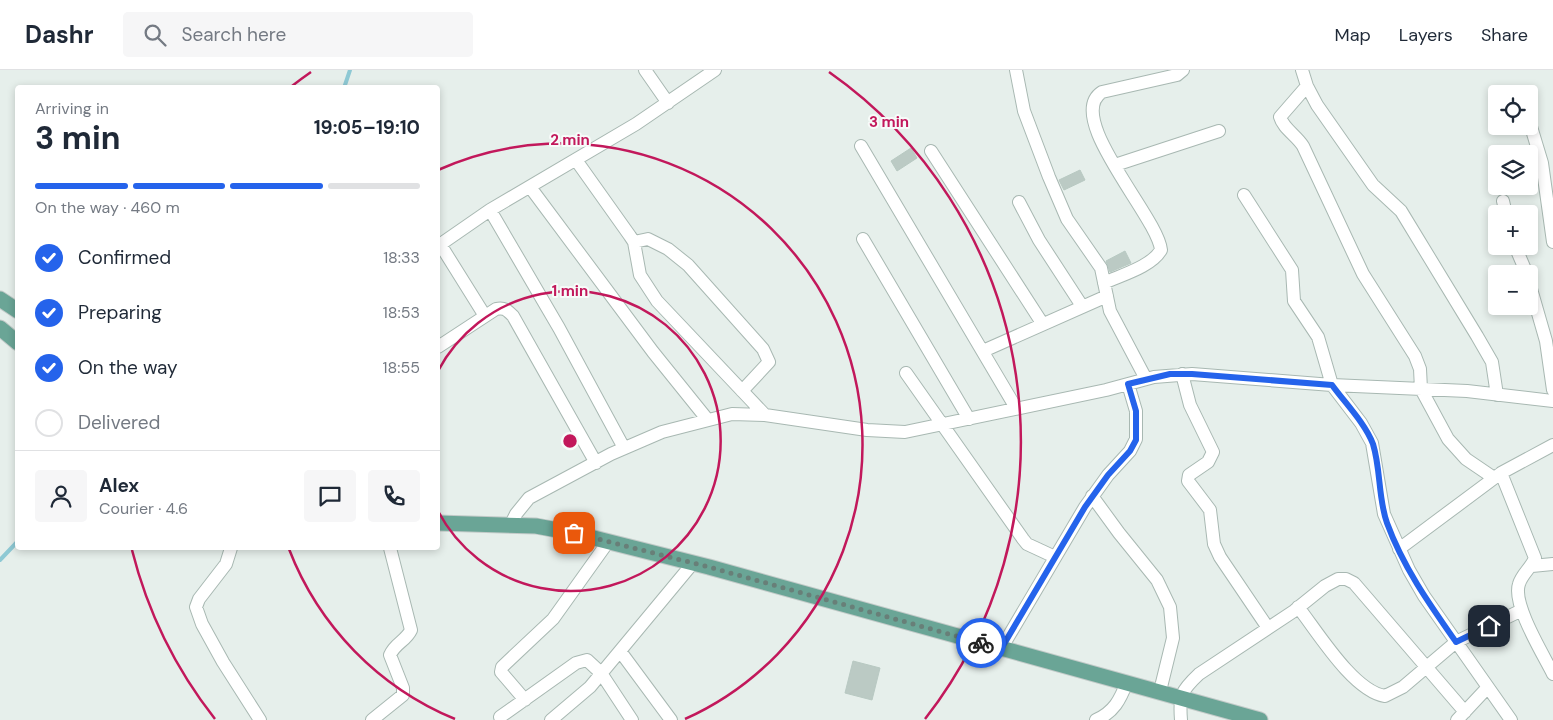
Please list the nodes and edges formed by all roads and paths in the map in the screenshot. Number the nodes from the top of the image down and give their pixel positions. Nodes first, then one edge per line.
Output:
1 (645, 70) edge
2 (715, 70) edge
3 (1016, 70) edge
4 (1183, 70) edge
5 (1302, 70) edge
6 (1307, 86) junction
7 (668, 103) junction
8 (1219, 131) dead end
9 (1536, 135) edge
10 (861, 146) dead end
11 (931, 151) dead end
12 (576, 160) junction
13 (1548, 161) edge
14 (1115, 165) junction
15 (530, 187) junction
16 (1244, 195) dead end
17 (1503, 201) dead end
18 (1550, 201) edge
19 (1019, 202) dead end
20 (1504, 205) edge
21 (490, 210) junction
22 (863, 239) dead end
23 (634, 242) junction
24 (1553, 242) edge
25 (440, 244) edge
26 (440, 247) edge
27 (1104, 282) junction
28 (1107, 296) junction
29 (0, 299) edge
30 (1082, 306) junction
31 (15, 309) edge
32 (1538, 313) edge
33 (485, 316) junction
34 (1042, 324) junction
35 (0, 328) edge
36 (15, 340) edge
37 (440, 347) edge
38 (983, 350) junction
39 (906, 373) dead end
40 (1182, 374) junction
41 (1146, 379) junction
42 (1128, 384) junction
43 (1332, 385) junction
44 (1421, 389) junction
45 (1553, 390) edge
46 (742, 391) junction
47 (1497, 395) junction
48 (1553, 401) edge
49 (1016, 408) junction
50 (764, 415) junction
51 (707, 419) junction
52 (969, 419) junction
53 (942, 425) junction
54 (1553, 445) edge
55 (624, 448) junction
56 (596, 463) junction
57 (1497, 476) junction
58 (1092, 496) junction
59 (440, 523) edge
60 (511, 524) junction
61 (608, 542) junction
62 (1399, 549) junction
63 (230, 550) edge
64 (391, 550) edge
65 (1056, 557) junction
66 (693, 563) junction
67 (1553, 564) edge
68 (1532, 566) junction
69 (1298, 607) junction
70 (1522, 610) junction
71 (1268, 628) junction
72 (1456, 642) junction
73 (1001, 649) junction
74 (620, 651) junction
75 (1425, 668) junction
76 (602, 673) junction
77 (1553, 674) edge
78 (1126, 682) junction
79 (1488, 687) junction
80 (1160, 692) junction
81 (1179, 697) junction
82 (525, 700) junction
83 (1461, 716) edge
84 (500, 717) dead end
85 (260, 720) edge
86 (372, 720) edge
87 (550, 720) edge
88 (632, 720) edge
89 (671, 720) edge
90 (1096, 720) edge
91 (1181, 720) edge
92 (1260, 720) edge
93 (1511, 720) edge

1 - 7 street
2 - 7 street
3 - 27 street
4 - 14 street
5 - 6 street
6 - 44 street
6 - 47 street
7 - 12 street
8 - 14 street
9 - 13 street
10 - 38 street
11 - 34 street
12 - 15 street
12 - 23 street
13 - 18 street
14 - 27 street
15 - 21 street
15 - 51 street
16 - 43 street
17 - 20 street
18 - 24 street
19 - 30 street
21 - 25 street
21 - 55 street
22 - 52 street
23 - 46 street
23 - 46 street
26 - 33 street
27 - 28 street
28 - 30 street
28 - 41 street
29 - 31 main road
30 - 34 street
32 - 45 street
33 - 37 street
33 - 56 street
34 - 38 street
35 - 36 main road
38 - 49 street
39 - 53 street
40 - 41 street
40 - 43 street
40 - 71 street
41 - 42 street
42 - 49 street
42 - 58 street
43 - 44 street
43 - 62 street
44 - 47 street
44 - 57 street
46 - 50 street
47 - 48 street
49 - 52 street
50 - 51 street
50 - 53 street
51 - 55 street
52 - 53 street
53 - 65 street
54 - 57 street
55 - 56 street
56 - 60 street
57 - 62 street
57 - 68 street
58 - 65 street
58 - 80 street
59 - 60 main road
60 - 61 main road
61 - 66 main road
61 - 82 street
62 - 72 street
63 - 85 street
64 - 86 street
65 - 73 street
66 - 73 main road
66 - 74 street
67 - 68 street
68 - 70 street
69 - 71 street
69 - 75 street
69 - 75 street
70 - 72 street
70 - 77 street
71 - 81 street
72 - 75 street
72 - 79 street
73 - 78 main road
74 - 76 street
74 - 89 street
75 - 83 street
76 - 82 street
76 - 87 street
76 - 88 street
78 - 80 main road
78 - 90 street
79 - 83 street
79 - 93 street
80 - 81 main road
81 - 91 street
81 - 92 main road
82 - 84 street

